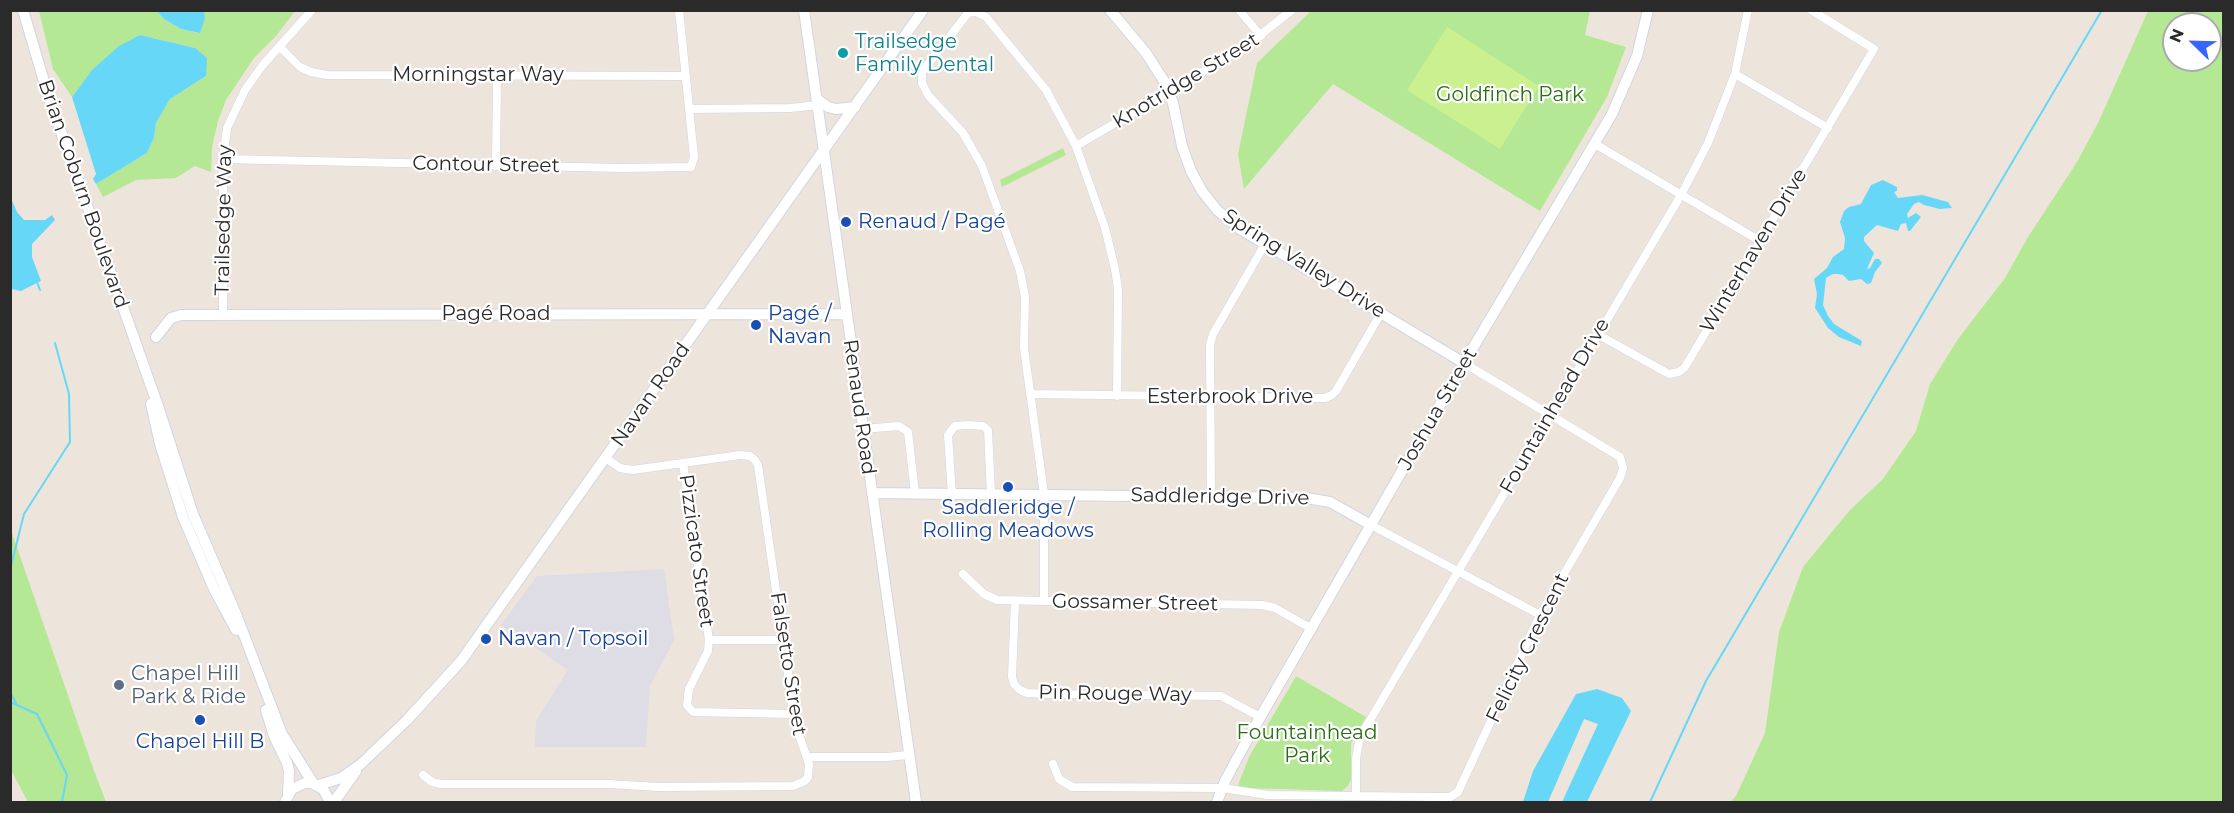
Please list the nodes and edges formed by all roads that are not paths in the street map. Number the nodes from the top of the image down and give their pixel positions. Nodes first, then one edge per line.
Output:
1 (23, 10) edge
2 (312, 10) edge
3 (679, 10) edge
4 (804, 10) edge
5 (923, 10) edge
6 (1110, 10) edge
7 (1239, 10) edge
8 (1292, 10) edge
9 (1648, 10) edge
10 (1748, 10) edge
11 (1811, 10) edge
12 (1261, 36) junction
13 (280, 47) junction
14 (1735, 74) junction
15 (497, 75) junction
16 (687, 76) junction
17 (1169, 92) junction
18 (817, 102) junction
19 (855, 107) junction
20 (690, 109) junction
21 (1828, 128) junction
22 (1596, 144) junction
23 (1076, 146) junction
24 (824, 152) junction
25 (223, 159) junction
26 (496, 166) junction
27 (1681, 195) junction
28 (1760, 241) junction
29 (1265, 244) junction
30 (223, 314) junction
31 (846, 314) junction
32 (1381, 314) junction
33 (706, 315) junction
34 (1597, 334) junction
35 (156, 337) dead end
36 (1464, 363) junction
37 (1032, 394) junction
38 (1117, 396) junction
39 (1212, 397) junction
40 (1550, 414) junction
41 (862, 429) junction
42 (606, 458) junction
43 (683, 463) junction
44 (872, 493) junction
45 (915, 493) junction
46 (952, 494) junction
47 (991, 494) junction
48 (1044, 494) junction
49 (1210, 495) junction
50 (1371, 525) junction
51 (1458, 572) junction
52 (963, 574) dead end
53 (1014, 601) junction
54 (1044, 601) junction
55 (1540, 615) junction
56 (1312, 629) junction
57 (709, 640) junction
58 (782, 640) junction
59 (263, 688) junction
60 (794, 714) junction
61 (1260, 717) junction
62 (909, 755) junction
63 (807, 757) junction
64 (361, 764) junction
65 (1053, 764) dead end
66 (423, 776) dead end
67 (316, 784) junction
68 (1222, 788) junction
69 (1356, 796) junction
70 (286, 799) edge
71 (332, 802) edge
72 (916, 802) edge
73 (1217, 802) edge

1 - 59 street, Brian Coburn Boulevard
2 - 13 street, Trailsedge Way
3 - 16 street
4 - 18 street, Renaud Road
5 - 19 street, Navan Road
6 - 17 street, Spring Valley Drive
7 - 12 street
8 - 12 street, Knotridge Street
9 - 22 street, Joshua Street
10 - 14 street, Fountainhead Drive
11 - 21 street, Winterhaven Drive
12 - 17 street, Knotridge Street
13 - 15 street, Morningstar Way
13 - 25 street, Trailsedge Way
14 - 21 street
14 - 27 street, Fountainhead Drive
15 - 16 street, Morningstar Way
15 - 26 street
16 - 20 street
17 - 23 street, Knotridge Street
17 - 29 street, Spring Valley Drive
18 - 19 street
18 - 20 street
18 - 24 street, Renaud Road
19 - 24 street, Navan Road
20 - 26 street, Contour Street
21 - 28 street, Winterhaven Drive
22 - 27 street
22 - 36 street, Joshua Street
23 - 37 street
23 - 38 street
24 - 31 street, Renaud Road
24 - 33 street, Navan Road
25 - 26 street, Contour Street
25 - 30 street, Trailsedge Way
27 - 28 street
27 - 34 street, Fountainhead Drive
28 - 34 street, Winterhaven Drive
29 - 32 street, Spring Valley Drive
29 - 39 street
30 - 33 street, Pagé Road
30 - 35 street, Pagé Road
31 - 33 street, Pagé Road
31 - 41 street, Renaud Road
32 - 36 street, Spring Valley Drive
32 - 39 street, Esterbrook Drive
33 - 42 street, Navan Road
34 - 40 street, Fountainhead Drive
36 - 40 street, Felicity Crescent
36 - 50 street, Joshua Street
37 - 38 street, Esterbrook Drive
37 - 48 street
38 - 39 street, Esterbrook Drive
39 - 49 street
40 - 51 street, Fountainhead Drive
40 - 55 street, Felicity Crescent
41 - 44 street, Renaud Road
41 - 45 street
42 - 43 street, Falsetto Street
42 - 64 street, Navan Road
43 - 57 street, Pizzicato Street
43 - 58 street, Falsetto Street
44 - 45 street, Saddleridge Drive
44 - 62 street, Renaud Road
45 - 46 street, Saddleridge Drive
46 - 47 street, Saddleridge Drive
46 - 47 street
47 - 48 street, Saddleridge Drive
48 - 49 street, Saddleridge Drive
48 - 54 street
49 - 50 street, Saddleridge Drive
50 - 51 street, Saddleridge Drive
50 - 56 street, Joshua Street
51 - 55 street, Saddleridge Drive
51 - 69 street, Fountainhead Drive
52 - 53 street, Gossamer Street
53 - 54 street, Gossamer Street
53 - 61 street, Pin Rouge Way
54 - 56 street, Gossamer Street
55 - 69 street, Felicity Crescent
56 - 61 street, Joshua Street
57 - 58 street
57 - 60 street, Pizzicato Street
58 - 60 street, Falsetto Street
59 - 67 street, Brian Coburn Boulevard
59 - 70 street, Brian Coburn Boulevard
60 - 63 street, Falsetto Street
61 - 68 street, Joshua Street
62 - 63 street
62 - 72 street, Renaud Road
63 - 66 street, Falsetto Street
64 - 67 street, Navan Road
64 - 71 street, Navan Road
65 - 68 street, Felicity Crescent
67 - 70 street, Navan Road
67 - 71 street, Brian Coburn Boulevard
68 - 69 street, Felicity Crescent
68 - 73 street, Joshua Street

